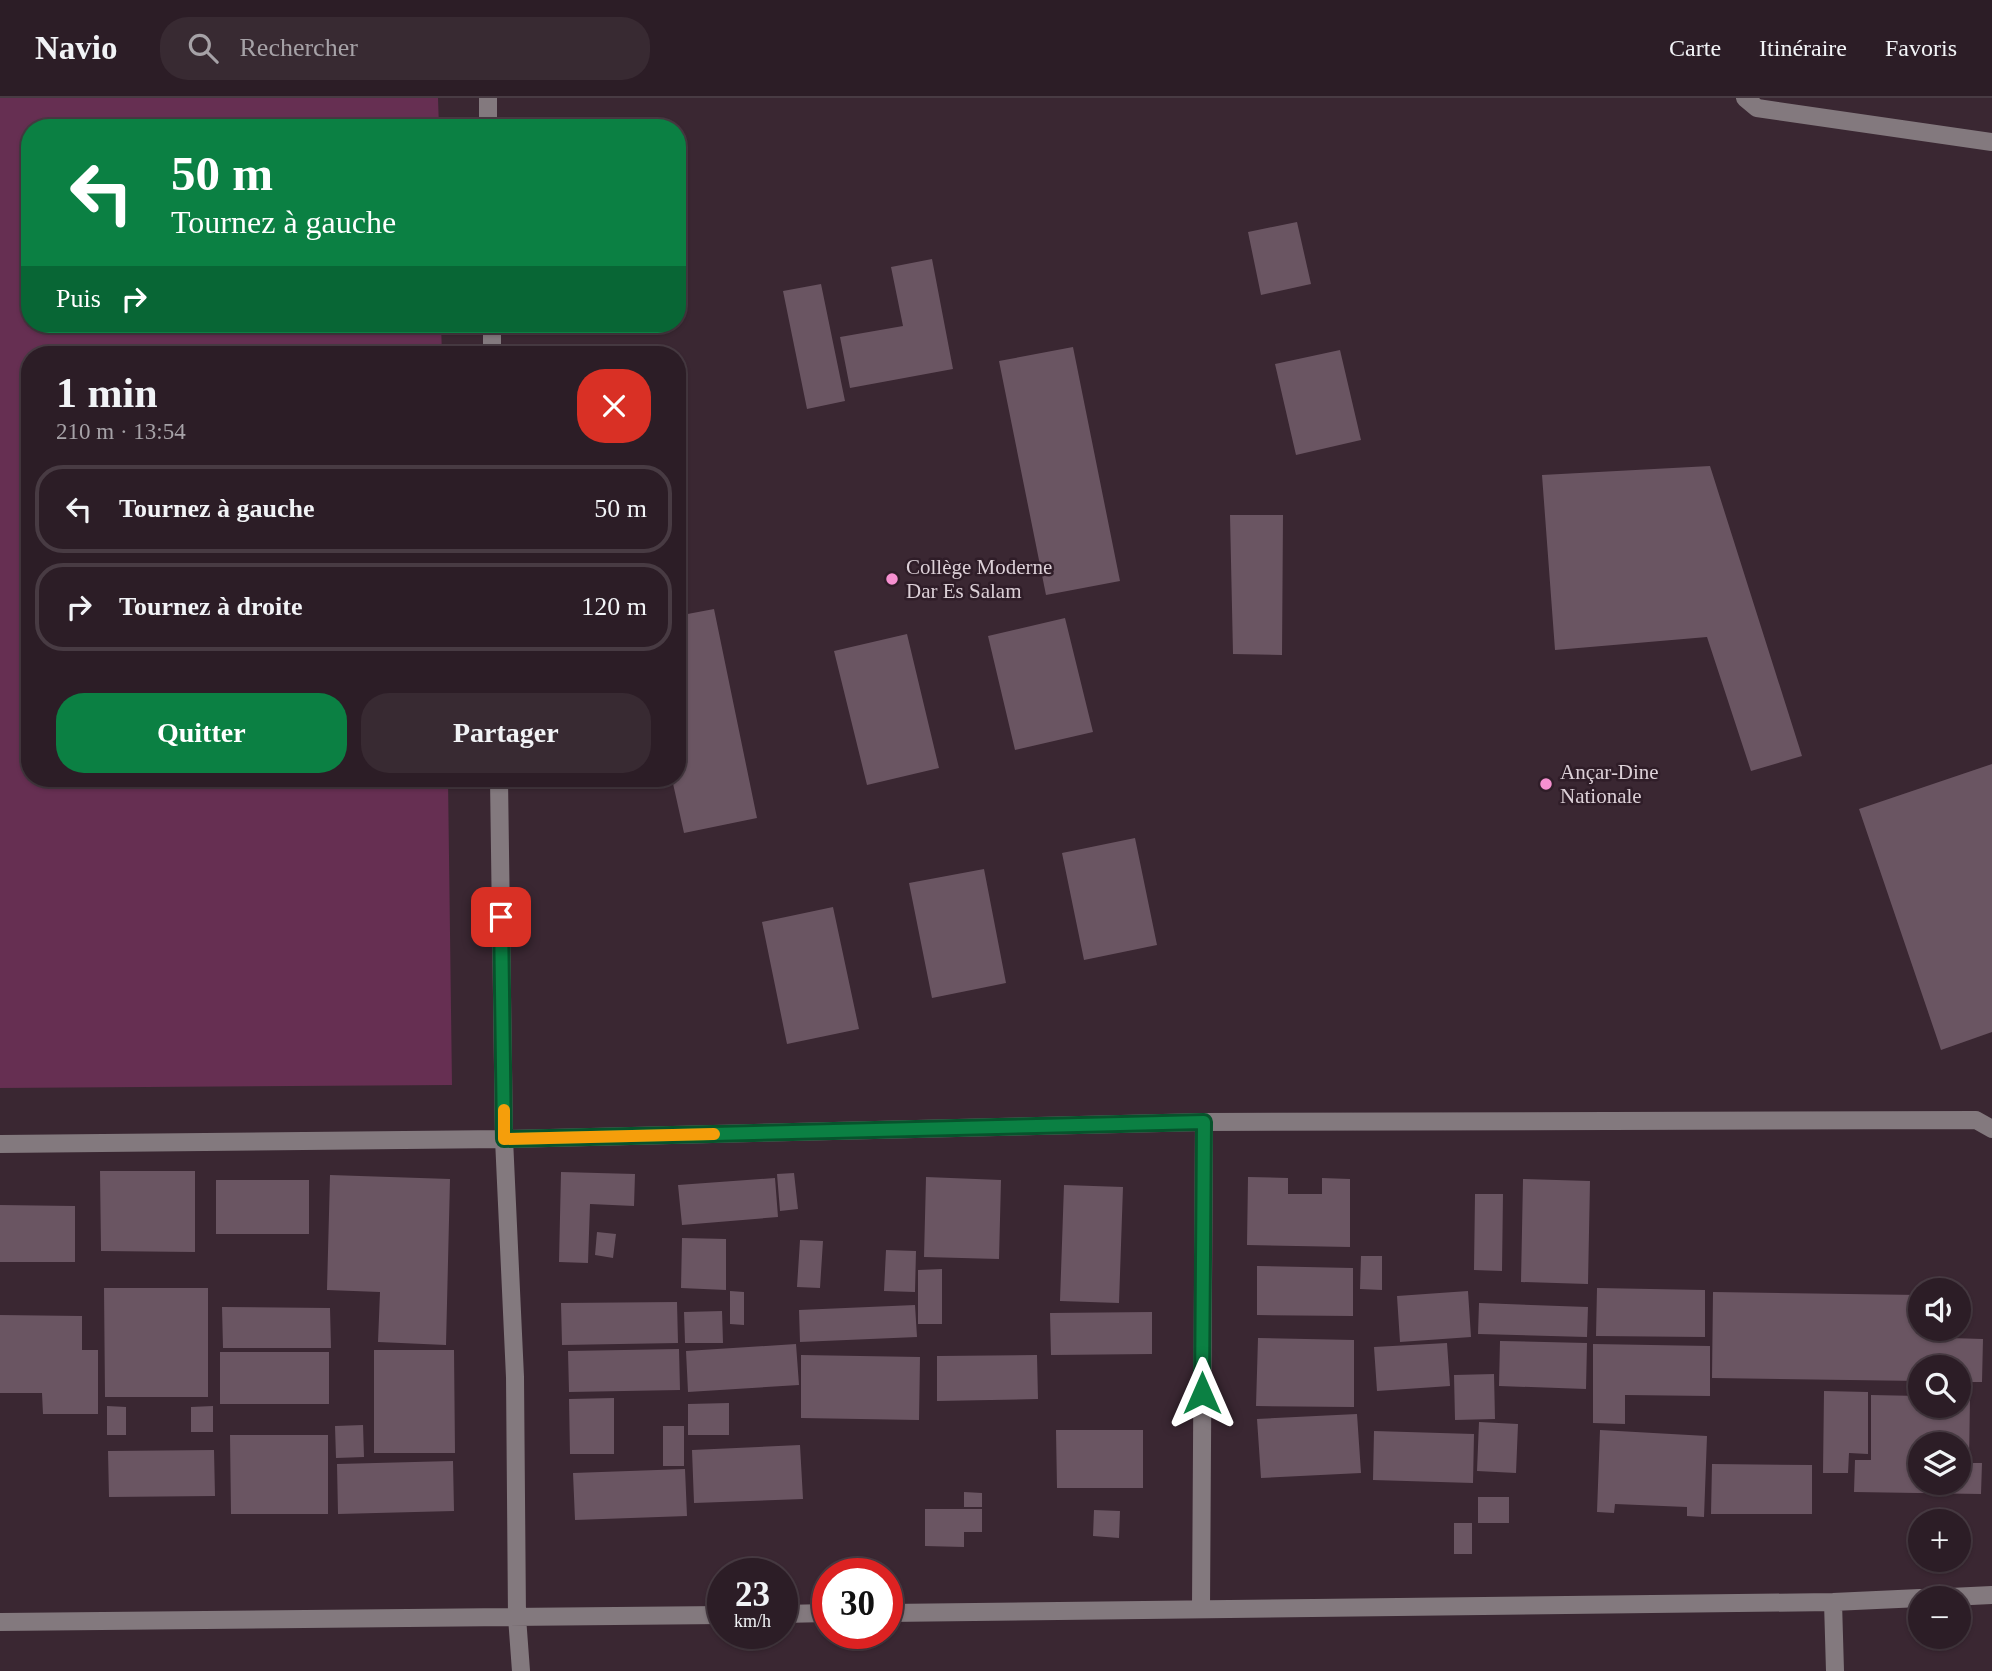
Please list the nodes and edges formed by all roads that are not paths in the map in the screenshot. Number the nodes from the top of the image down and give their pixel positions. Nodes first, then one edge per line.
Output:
1 (488, 98) edge
2 (1745, 98) edge
3 (488, 119) edge
4 (1992, 142) edge
5 (499, 787) edge
6 (1204, 1122) junction
7 (1992, 1129) edge
8 (504, 1139) junction
9 (0, 1144) edge
10 (1992, 1595) edge
11 (1971, 1596) edge
12 (1908, 1599) edge
13 (1833, 1602) junction
14 (1201, 1609) junction
15 (903, 1613) edge
16 (707, 1615) edge
17 (517, 1617) junction
18 (0, 1622) edge
19 (520, 1671) edge
20 (1835, 1671) edge

1 - 3 street
2 - 4 street
5 - 8 street
6 - 7 street
6 - 8 street
6 - 14 street
8 - 9 street
8 - 17 street
10 - 11 street
12 - 13 street
13 - 14 street
13 - 20 street
14 - 15 street
16 - 17 street
17 - 18 street
17 - 19 street

